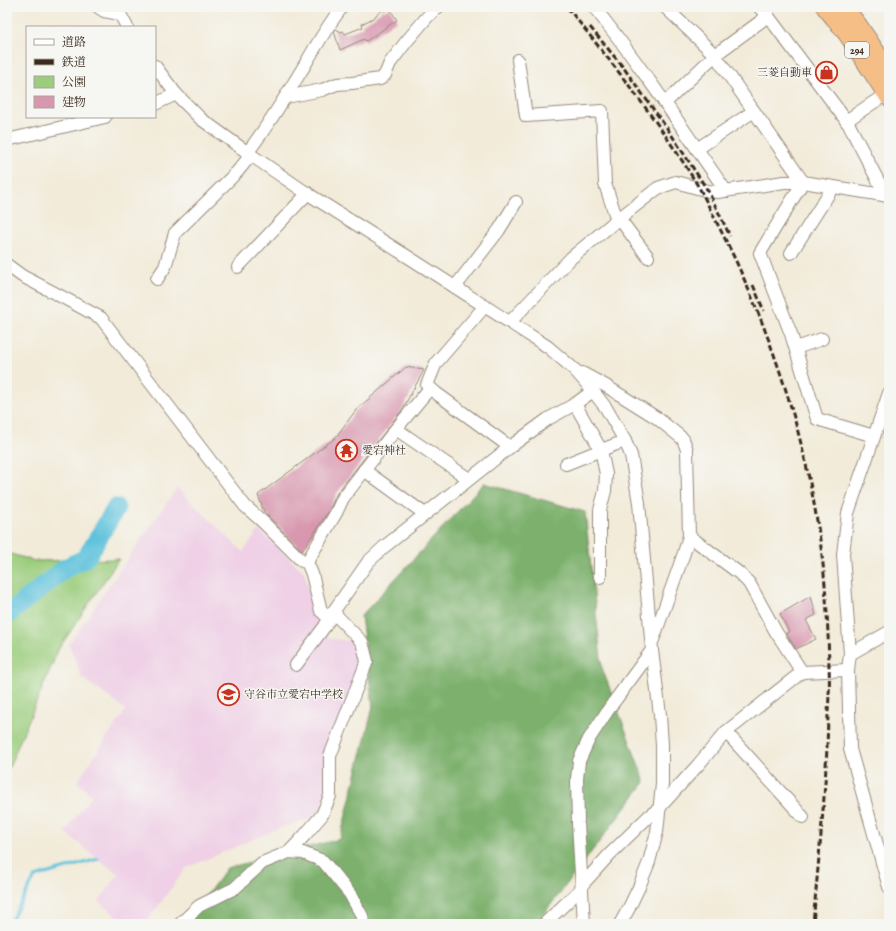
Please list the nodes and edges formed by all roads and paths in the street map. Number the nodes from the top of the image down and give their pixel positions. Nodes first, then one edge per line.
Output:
1 (98, 7) edge
2 (342, 7) edge
3 (438, 7) edge
4 (594, 7) edge
5 (665, 7) edge
6 (758, 7) edge
7 (825, 7) edge
8 (844, 7) edge
9 (120, 11) edge
10 (768, 16) junction
11 (126, 26) edge
12 (714, 55) junction
13 (518, 60) dead end
14 (156, 67) edge
15 (889, 71) edge
16 (176, 94) junction
17 (888, 95) edge
18 (286, 97) junction
19 (665, 103) junction
20 (156, 104) edge
21 (754, 111) junction
22 (101, 118) edge
23 (846, 120) junction
24 (7, 140) edge
25 (697, 149) junction
26 (249, 154) junction
27 (803, 182) junction
28 (833, 187) junction
29 (726, 191) junction
30 (308, 193) junction
31 (887, 196) edge
32 (516, 202) dead end
33 (618, 219) junction
34 (791, 252) dead end
35 (648, 257) dead end
36 (7, 265) edge
37 (238, 267) dead end
38 (158, 279) dead end
39 (455, 287) junction
40 (485, 306) junction
41 (510, 322) junction
42 (822, 339) dead end
43 (796, 348) junction
44 (575, 370) junction
45 (430, 388) junction
46 (593, 391) junction
47 (889, 393) edge
48 (575, 404) junction
49 (396, 429) junction
50 (874, 436) junction
51 (626, 441) junction
52 (510, 447) junction
53 (601, 450) junction
54 (566, 464) dead end
55 (364, 470) junction
56 (469, 479) junction
57 (425, 514) junction
58 (689, 536) junction
59 (307, 562) junction
60 (600, 577) dead end
61 (332, 615) junction
62 (889, 632) edge
63 (652, 647) junction
64 (850, 654) junction
65 (296, 665) dead end
66 (848, 670) junction
67 (802, 672) junction
68 (726, 732) junction
69 (660, 808) junction
70 (803, 816) dead end
71 (289, 852) junction
72 (582, 887) junction
73 (889, 887) edge
74 (180, 924) edge
75 (364, 924) edge
76 (544, 924) edge
77 (584, 924) edge
78 (620, 924) edge

1 - 9 street
2 - 18 street
3 - 18 street
4 - 19 street
5 - 12 street
6 - 10 street
7 - 17 highway, 294
8 - 15 highway, 294
9 - 11 street
10 - 12 street
10 - 23 street
12 - 19 street
12 - 21 street
13 - 33 street
14 - 16 street
16 - 20 street
16 - 26 street
17 - 23 street
18 - 26 street
19 - 25 street
21 - 25 street
21 - 27 street
22 - 24 street
23 - 31 street
25 - 29 street
26 - 30 street
26 - 38 street
27 - 28 street
27 - 29 street
27 - 43 street
28 - 31 street
28 - 34 street
29 - 33 street
30 - 37 street
30 - 39 street
32 - 39 street
33 - 35 street
33 - 41 street
36 - 59 street
39 - 40 street
40 - 41 street
40 - 45 street
41 - 44 street
42 - 43 street
43 - 50 street
44 - 46 street
44 - 58 street
45 - 49 street
45 - 52 street
46 - 48 street
46 - 51 street
47 - 50 street
48 - 52 street
48 - 53 street
49 - 55 street
49 - 56 street
50 - 64 street
51 - 53 street
51 - 63 street
52 - 56 street
53 - 54 street
53 - 60 street
55 - 57 street
55 - 59 street
56 - 57 street
57 - 61 street
58 - 63 street
58 - 67 street
59 - 61 street
61 - 65 street
61 - 71 street
62 - 64 street
63 - 69 street
63 - 72 street
64 - 66 street
66 - 67 street
66 - 73 street
67 - 68 street
68 - 69 street
68 - 70 street
69 - 72 street
69 - 78 street
71 - 74 street
71 - 75 street
72 - 76 street
72 - 77 street

